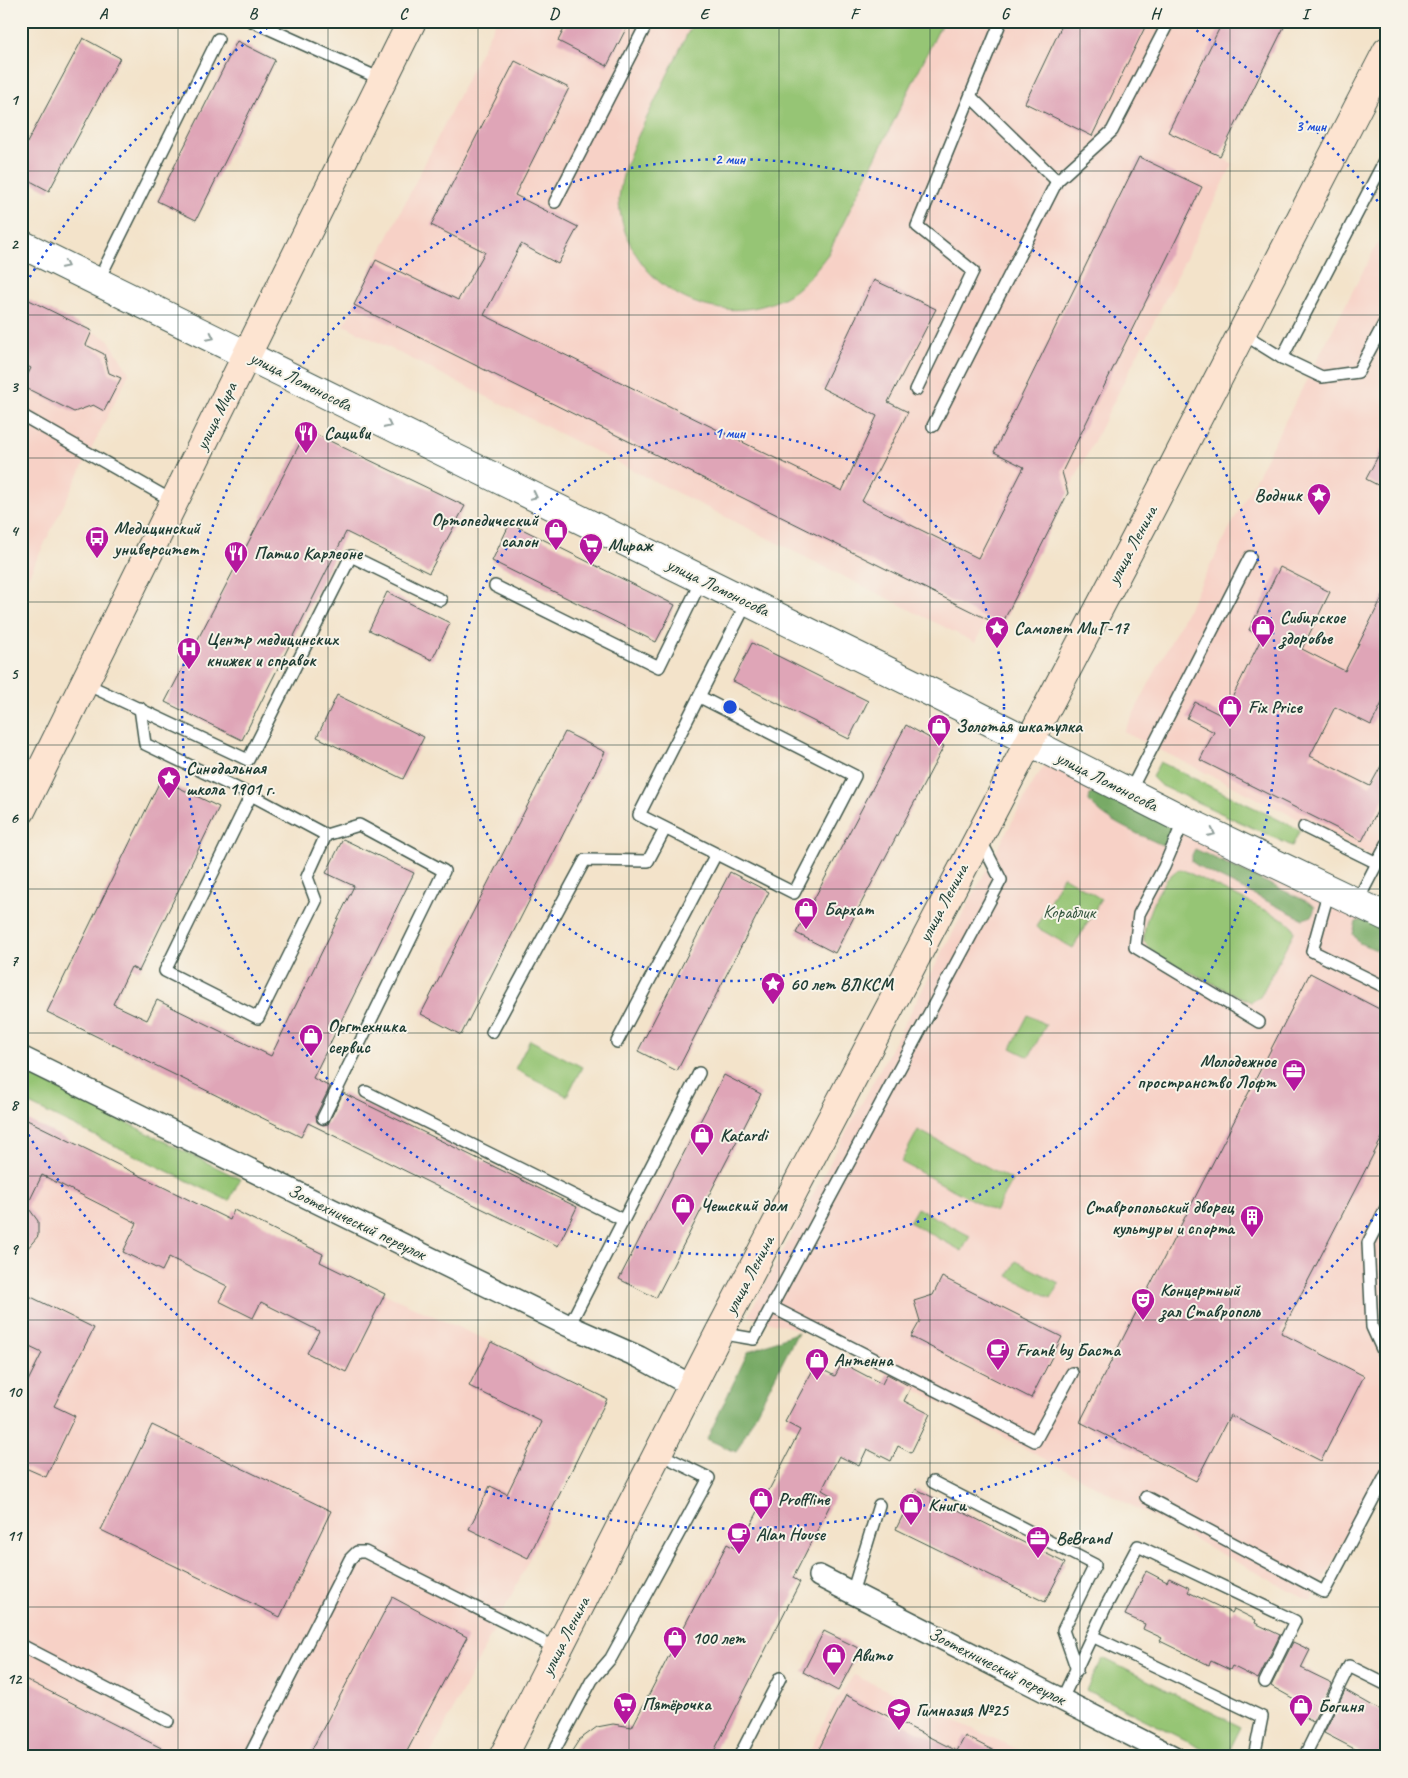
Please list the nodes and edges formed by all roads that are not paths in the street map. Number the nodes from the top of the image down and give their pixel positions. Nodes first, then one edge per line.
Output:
1 (252, 21) edge
2 (412, 21) edge
3 (648, 21) edge
4 (1001, 21) edge
5 (1169, 21) edge
6 (218, 39) dead end
7 (1387, 51) edge
8 (383, 80) junction
9 (971, 98) junction
10 (1387, 156) edge
11 (1057, 181) junction
12 (555, 202) dead end
13 (21, 244) edge
14 (98, 281) junction
15 (1387, 318) edge
16 (1242, 333) junction
17 (247, 354) junction
18 (1282, 358) junction
19 (916, 390) dead end
20 (25, 417) dead end
21 (933, 426) dead end
22 (174, 501) junction
23 (1250, 557) dead end
24 (702, 579) junction
25 (495, 586) dead end
26 (441, 600) dead end
27 (747, 602) junction
28 (84, 683) junction
29 (700, 697) junction
30 (140, 708) junction
31 (1028, 741) junction
32 (1130, 791) junction
33 (250, 796) junction
34 (21, 811) edge
35 (1184, 820) junction
36 (1304, 827) dead end
37 (665, 829) junction
38 (326, 835) junction
39 (978, 836) junction
40 (1387, 844) edge
41 (716, 854) junction
42 (1377, 863) junction
43 (1329, 890) junction
44 (1357, 902) junction
45 (1387, 917) edge
46 (1387, 988) edge
47 (1259, 1022) dead end
48 (492, 1032) dead end
49 (617, 1042) dead end
50 (21, 1057) edge
51 (699, 1073) dead end
52 (366, 1092) dead end
53 (323, 1118) dead end
54 (1387, 1206) edge
55 (623, 1220) junction
56 (772, 1307) junction
57 (568, 1326) junction
58 (719, 1333) junction
59 (1387, 1360) edge
60 (1072, 1373) dead end
61 (692, 1386) junction
62 (658, 1453) junction
63 (1387, 1473) edge
64 (934, 1482) dead end
65 (1146, 1497) dead end
66 (879, 1505) dead end
67 (818, 1576) dead end
68 (852, 1593) junction
69 (1092, 1636) junction
70 (21, 1645) edge
71 (558, 1649) junction
72 (1077, 1670) junction
73 (780, 1678) dead end
74 (1265, 1682) dead end
75 (1387, 1686) edge
76 (1062, 1699) junction
77 (168, 1721) dead end
78 (249, 1757) edge
79 (503, 1757) edge
80 (551, 1757) edge
81 (738, 1757) edge
82 (1174, 1757) edge
83 (1254, 1757) edge
84 (1304, 1757) edge

1 - 8 lane
2 - 8 main road, улица Мира
3 - 12 lane
4 - 9 lane
5 - 11 lane
6 - 14 lane
7 - 16 main road, улица Ленина
8 - 17 main road, улица Мира
9 - 11 lane
9 - 19 lane
10 - 18 lane
11 - 21 lane
13 -> 14 street, улица Ломоносова
14 -> 17 street, улица Ломоносова
15 - 18 lane
16 - 18 lane
16 - 31 main road, улица Ленина
17 - 22 main road, улица Мира
17 -> 24 street, улица Ломоносова
20 - 22 lane
22 - 28 main road, улица Мира
23 - 32 lane
24 - 25 lane
24 - 27 street, улица Ломоносова
26 - 30 lane
27 - 29 lane
27 - 31 street, улица Ломоносова
28 - 30 lane
28 - 34 main road, улица Мира
29 - 37 lane
29 - 41 lane
30 - 33 lane
31 - 32 street, улица Ломоносова
31 - 39 main road, улица Ленина
32 - 35 street, улица Ломоносова
33 - 38 lane
33 - 38 lane
35 -> 43 street, улица Ломоносова
35 - 47 lane
36 - 42 lane
37 - 41 lane
37 - 48 lane
38 - 53 lane
39 - 56 lane
39 - 58 main road, улица Ленина
40 - 42 lane
41 - 49 lane
42 - 44 lane
43 - 44 street, улица Ломоносова
43 - 46 lane
44 - 45 street, улица Ломоносова
50 - 57 street, Зоотехнический переулок
51 - 55 lane
52 - 55 lane
54 - 59 lane
55 - 57 lane
56 - 58 lane
56 - 60 lane
57 - 61 street, Зоотехнический переулок
58 - 61 main road, улица Ленина
61 - 62 main road, улица Ленина
62 - 71 main road, улица Ленина
62 - 80 lane
63 - 65 lane
64 - 72 lane
66 - 68 lane
67 - 68 street, Зоотехнический переулок
68 - 76 street, Зоотехнический переулок
69 - 72 lane
69 - 74 lane
69 - 83 lane
70 - 77 lane
71 - 78 lane
71 - 79 main road, улица Ленина
72 - 76 lane
73 - 81 lane
75 - 84 lane
76 - 82 street, Зоотехнический переулок

